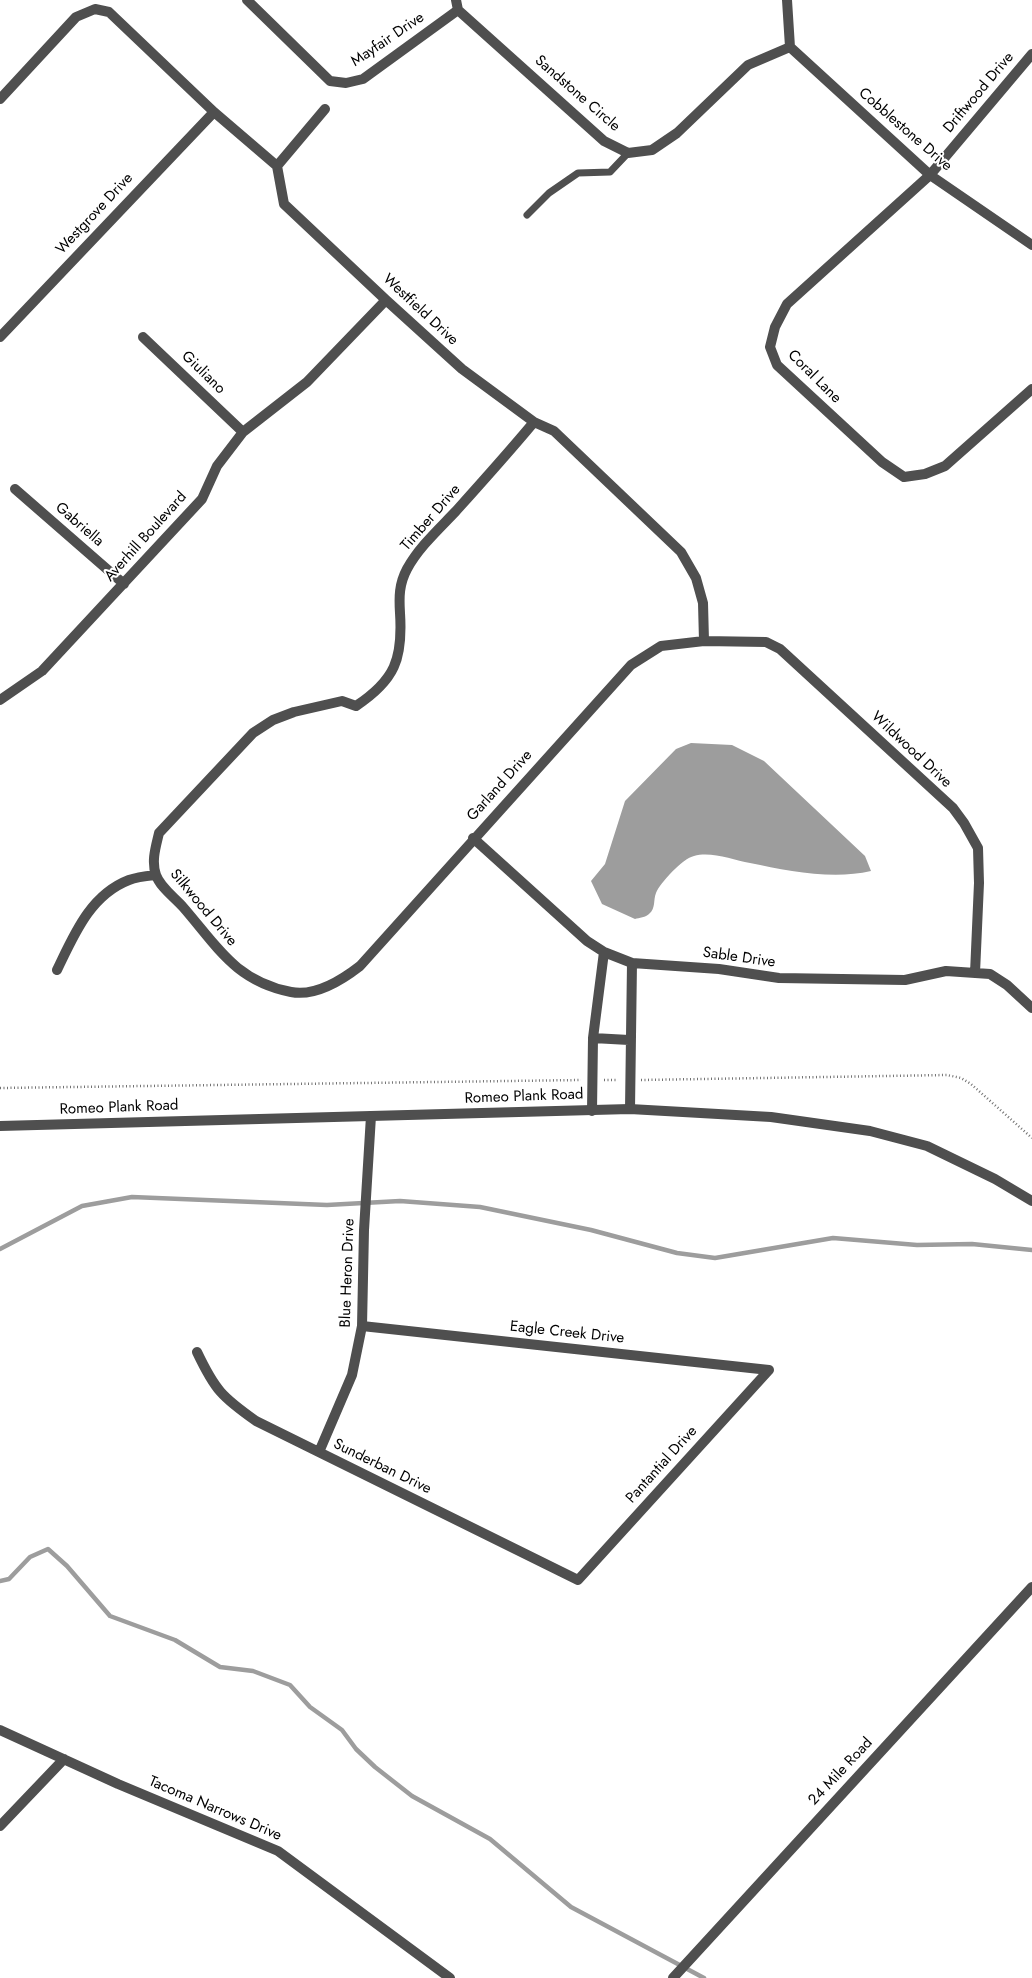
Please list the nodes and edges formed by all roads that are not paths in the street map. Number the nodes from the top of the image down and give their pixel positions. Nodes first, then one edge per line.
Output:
1 (246, 0) edge
2 (787, 0) edge
3 (457, 5) edge
4 (790, 48) junction
5 (1032, 54) edge
6 (0, 99) edge
7 (325, 109) dead end
8 (214, 112) junction
9 (628, 153) junction
10 (277, 166) junction
11 (930, 175) junction
12 (527, 215) dead end
13 (1032, 244) edge
14 (386, 300) junction
15 (143, 336) dead end
16 (0, 338) edge
17 (1032, 389) edge
18 (534, 422) junction
19 (242, 432) junction
20 (15, 489) dead end
21 (124, 584) junction
22 (704, 641) junction
23 (0, 700) edge
24 (473, 838) junction
25 (156, 875) junction
26 (604, 952) junction
27 (632, 964) junction
28 (58, 970) dead end
29 (975, 973) junction
30 (338, 983) joint
31 (1032, 1008) edge
32 (593, 1038) junction
33 (629, 1040) junction
34 (630, 1109) junction
35 (592, 1110) junction
36 (371, 1116) junction
37 (0, 1126) edge
38 (1032, 1200) edge
39 (362, 1326) junction
40 (197, 1352) dead end
41 (769, 1370) joint
42 (319, 1452) junction
43 (578, 1580) joint
44 (1032, 1587) edge
45 (0, 1730) edge
46 (64, 1759) junction
47 (0, 1826) edge
48 (450, 1978) edge
49 (673, 1978) edge

1 - 3 street, Mayfair Drive
2 - 4 street
3 - 9 street, Sandstone Circle
4 - 9 street
4 - 11 street, Cobblestone Drive
5 - 11 street, Driftwood Drive
6 - 8 street
7 - 10 street
8 - 10 street
8 - 16 street, Westgrove Drive
9 - 12 lane
10 - 14 street, Westfield Drive
11 - 13 street, Cobblestone Drive
11 - 17 street, Coral Lane
14 - 18 street, Westfield Drive
14 - 19 street, Averhill Boulevard
15 - 19 street, Giuliano
18 - 22 street, Westfield Drive
18 - 25 street, Timber Drive
19 - 21 street, Averhill Boulevard
20 - 21 street, Gabriella
21 - 23 street, Averhill Boulevard
22 - 24 street, Garland Drive
22 - 29 street, Wildwood Drive
24 - 26 street, Sable Drive
24 - 30 street, Garland Drive
25 - 28 street
25 - 30 street, Silkwood Drive
26 - 27 street, Sable Drive
26 - 32 street
27 - 29 street, Sable Drive
27 - 33 street
29 - 31 street, Sable Drive
32 - 33 street
32 - 35 street
33 - 34 street
34 - 35 street, Romeo Plank Road
34 - 38 street, Romeo Plank Road
35 - 36 street, Romeo Plank Road
36 - 37 street, Romeo Plank Road
36 - 39 street, Blue Heron Drive
39 - 41 street, Eagle Creek Drive
39 - 42 street, Blue Heron Drive
40 - 42 street, Sunderban Drive
41 - 43 street, Pantantial Drive
42 - 43 street, Sunderban Drive
44 - 49 street, 24 Mile Road
45 - 46 street, Tacoma Narrows Drive
46 - 47 street
46 - 48 street, Tacoma Narrows Drive

